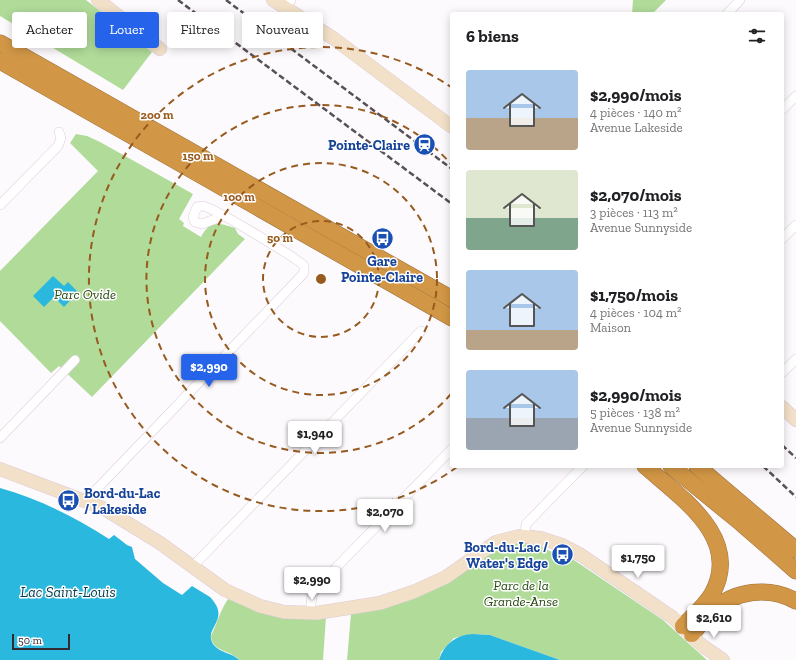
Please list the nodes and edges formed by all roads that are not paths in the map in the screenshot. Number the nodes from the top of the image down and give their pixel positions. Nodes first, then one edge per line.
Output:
1 (98, 0) edge
2 (740, 0) edge
3 (281, 2) edge
4 (729, 12) edge
5 (0, 43) edge
6 (160, 49) dead end
7 (0, 61) edge
8 (796, 96) edge
9 (784, 108) edge
10 (450, 126) edge
11 (59, 132) dead end
12 (0, 205) edge
13 (223, 216) dead end
14 (796, 225) edge
15 (784, 237) edge
16 (450, 298) edge
17 (450, 317) edge
18 (421, 331) dead end
19 (796, 359) edge
20 (75, 360) dead end
21 (784, 372) edge
22 (784, 409) edge
23 (796, 420) edge
24 (0, 438) edge
25 (450, 451) edge
26 (581, 468) edge
27 (647, 468) edge
28 (673, 468) edge
29 (699, 468) edge
30 (0, 470) edge
31 (88, 501) junction
32 (525, 536) junction
33 (796, 550) edge
34 (193, 566) junction
35 (796, 571) edge
36 (796, 601) edge
37 (310, 613) junction
38 (688, 630) junction
39 (722, 660) edge

1 - 6 street
2 - 4 street
3 - 10 street
5 - 16 highway
7 - 17 highway
8 - 9 street
11 - 12 street
13 - 31 street
14 - 15 street
18 - 34 street
19 - 21 street
20 - 24 street
22 - 23 street
25 - 37 street
26 - 32 street
27 - 38 highway
28 - 35 highway
29 - 33 highway
30 - 31 street
31 - 34 street
32 - 37 street
32 - 38 street
34 - 37 street
36 - 38 highway
38 - 39 street

